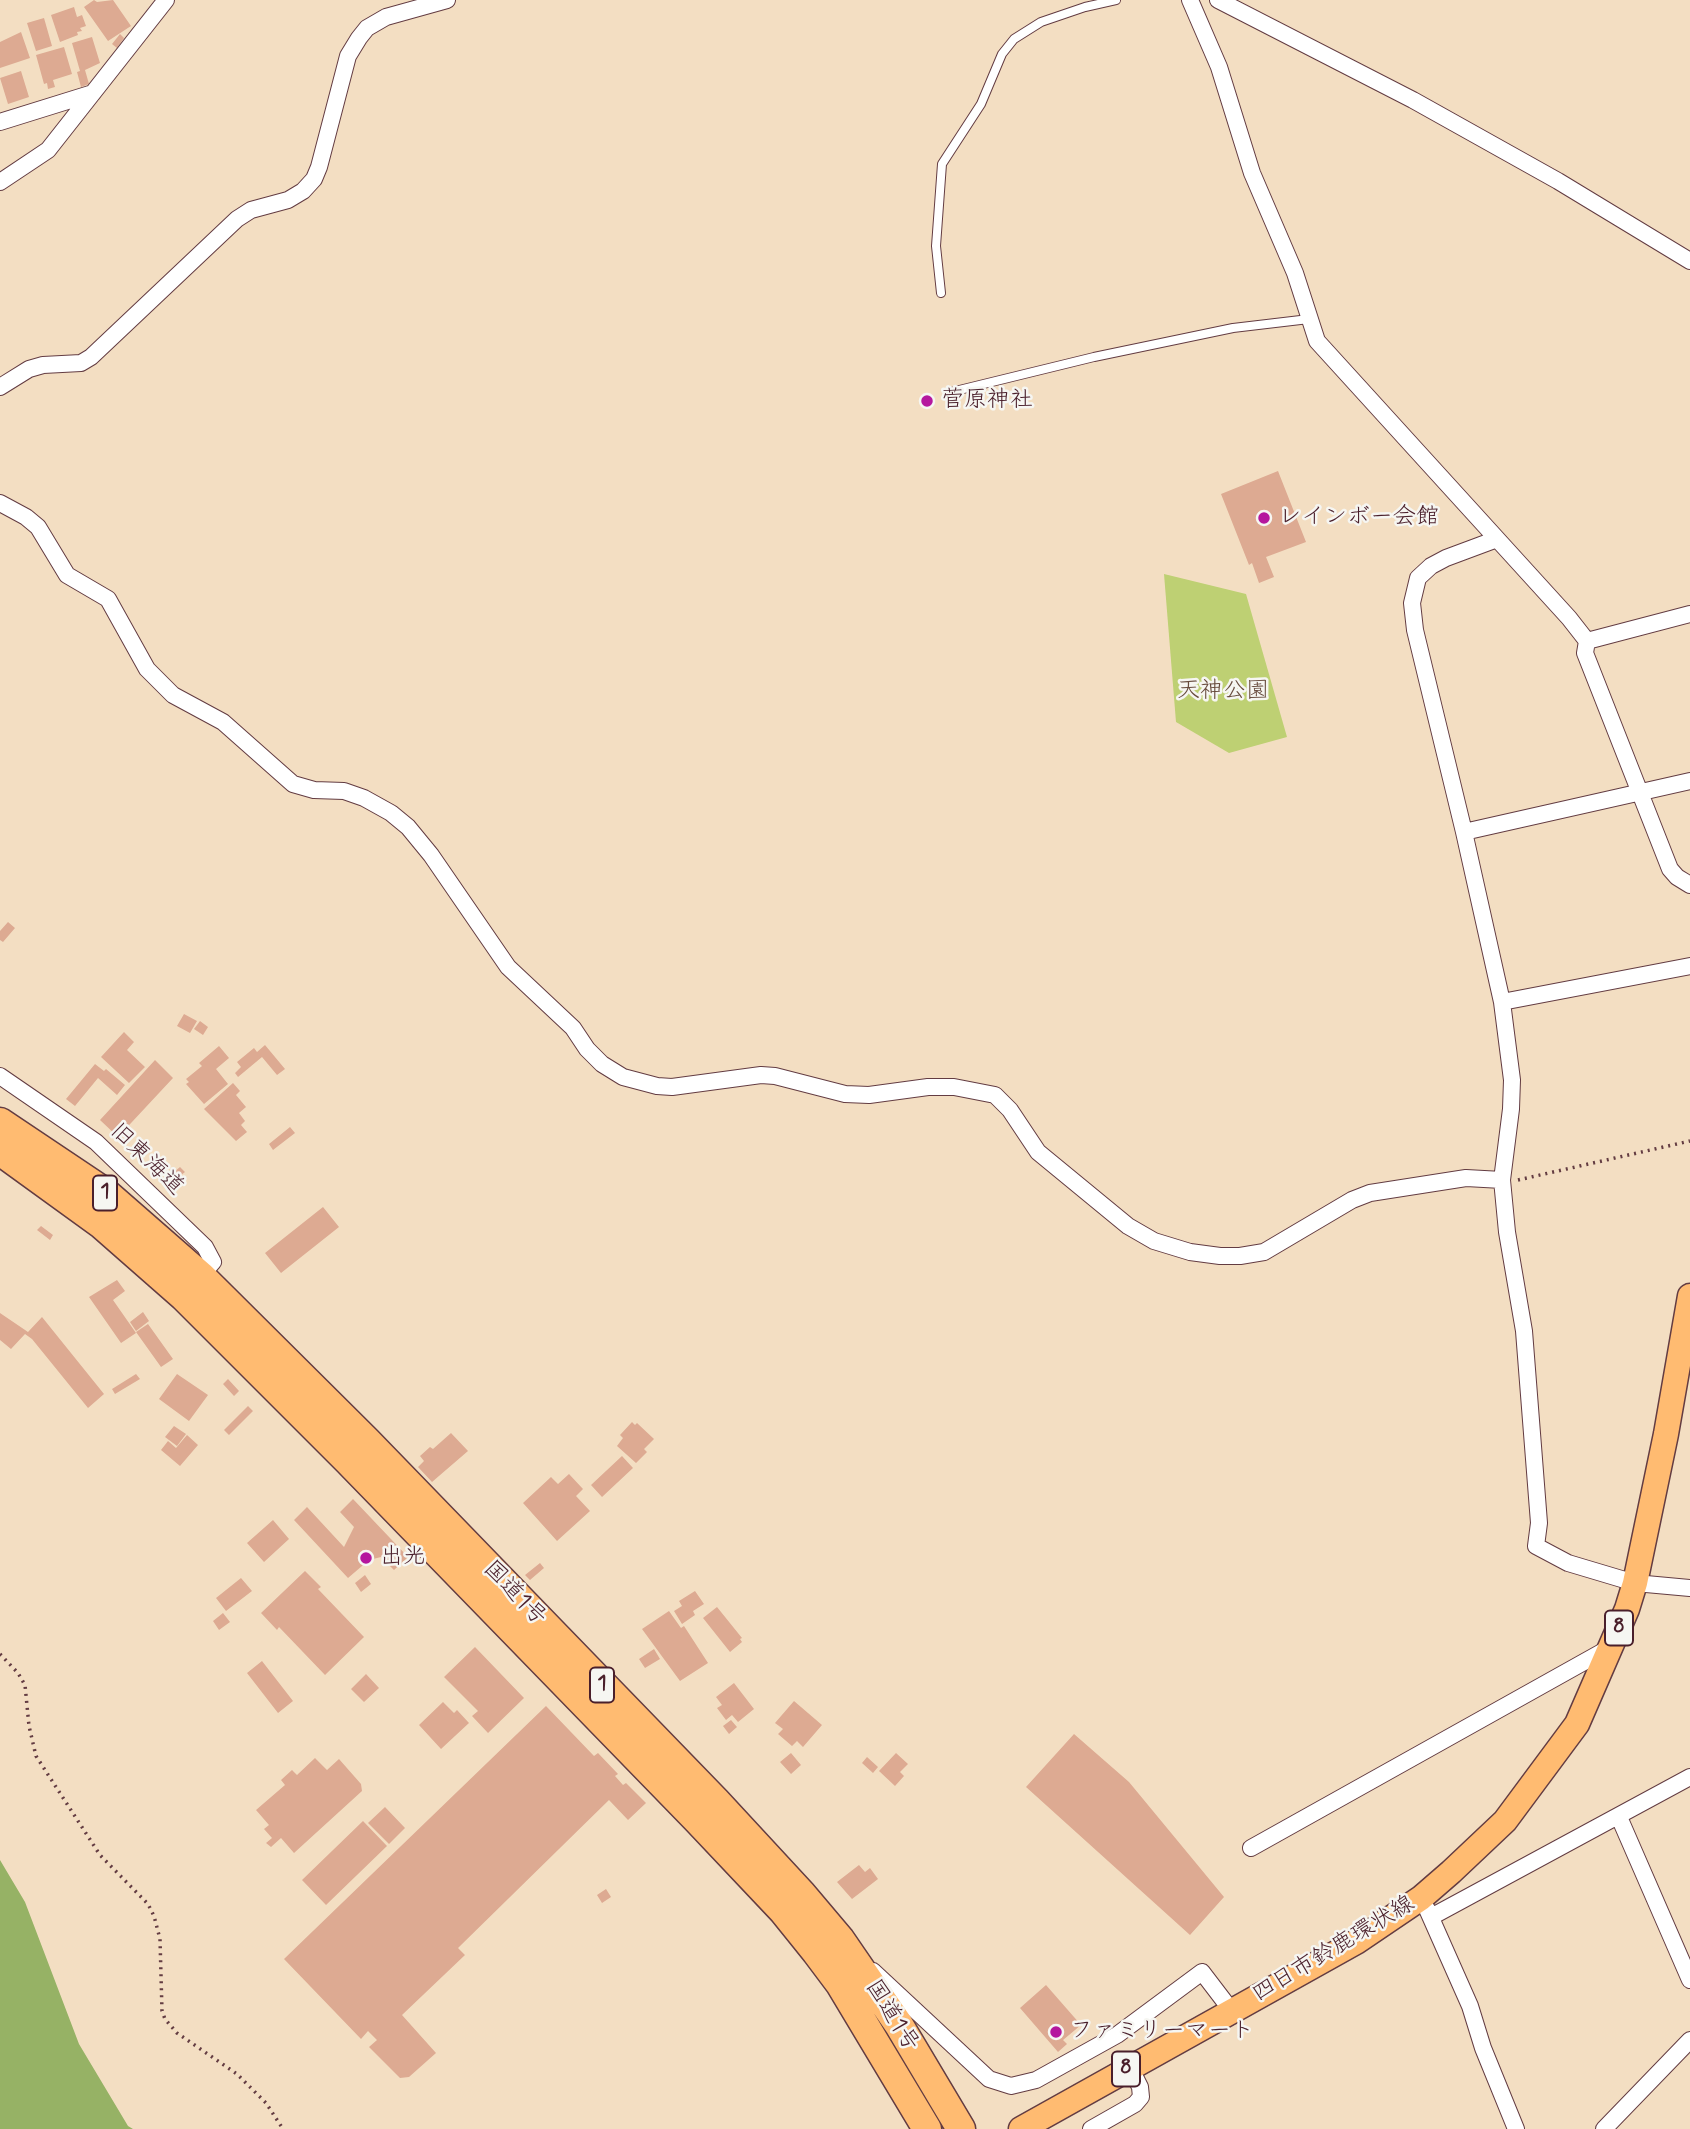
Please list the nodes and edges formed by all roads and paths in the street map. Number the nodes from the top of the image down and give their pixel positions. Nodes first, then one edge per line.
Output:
1 (166, 0) edge
2 (447, 0) edge
3 (1116, 0) edge
4 (1188, 0) edge
5 (1219, 0) edge
6 (93, 93) junction
7 (0, 122) edge
8 (0, 182) edge
9 (1690, 261) edge
10 (941, 293) dead end
11 (1309, 318) junction
12 (0, 387) edge
13 (951, 392) dead end
14 (0, 503) edge
15 (1497, 539) junction
16 (1690, 614) edge
17 (1587, 641) junction
18 (1690, 781) edge
19 (1638, 792) junction
20 (1464, 832) junction
21 (1690, 884) edge
22 (1690, 965) edge
23 (1502, 1002) junction
24 (0, 1076) edge
25 (0, 1122) edge
26 (1690, 1141) edge
27 (0, 1151) edge
28 (1502, 1180) junction
29 (192, 1286) junction
30 (1690, 1296) edge
31 (1686, 1345) edge
32 (1635, 1583) junction
33 (1690, 1588) edge
34 (1612, 1647) junction
35 (0, 1654) edge
36 (1690, 1777) edge
37 (1619, 1817) junction
38 (1251, 1848) dead end
39 (792, 1903) junction
40 (1426, 1907) junction
41 (840, 1939) junction
42 (1690, 1980) edge
43 (1231, 2010) junction
44 (1690, 2040) edge
45 (1130, 2067) junction
46 (283, 2129) edge
47 (927, 2129) edge
48 (961, 2129) edge
49 (1021, 2129) edge
50 (1091, 2129) edge
51 (1516, 2129) edge
52 (1604, 2129) edge

1 - 6 street
2 - 12 street
3 - 10 lane
4 - 11 street
5 - 9 street
6 - 7 street
6 - 8 street
11 - 13 lane
11 - 15 street
14 - 28 street
15 - 17 street
15 - 20 street
16 - 17 street
17 - 19 street
18 - 19 street
19 - 20 street
19 - 21 street
20 - 23 street
22 - 23 street
23 - 28 street
24 - 29 street, 旧東海道
25 - 29 highway, 国道1号 / 1
26 - 28 path
27 - 29 highway, 国道1号 / 1
28 - 32 street
29 - 39 highway, 国道1号 / 1
30 - 31 main road, 四日市鈴鹿環状線 / 8
31 - 32 main road, 四日市鈴鹿環状線 / 8
32 - 33 street
32 - 34 main road, 四日市鈴鹿環状線 / 8
34 - 38 street
34 - 40 main road, 四日市鈴鹿環状線 / 8
35 - 46 path
36 - 37 street
37 - 40 street
37 - 42 street
39 - 41 highway, 国道1号 / 1
39 - 47 highway, 国道1号 / 1
40 - 43 main road, 四日市鈴鹿環状線 / 8
40 - 51 street
41 - 43 street
41 - 48 highway, 国道1号 / 1
43 - 45 main road, 四日市鈴鹿環状線 / 8
44 - 52 street
45 - 49 main road, 四日市鈴鹿環状線 / 8
45 - 50 street

